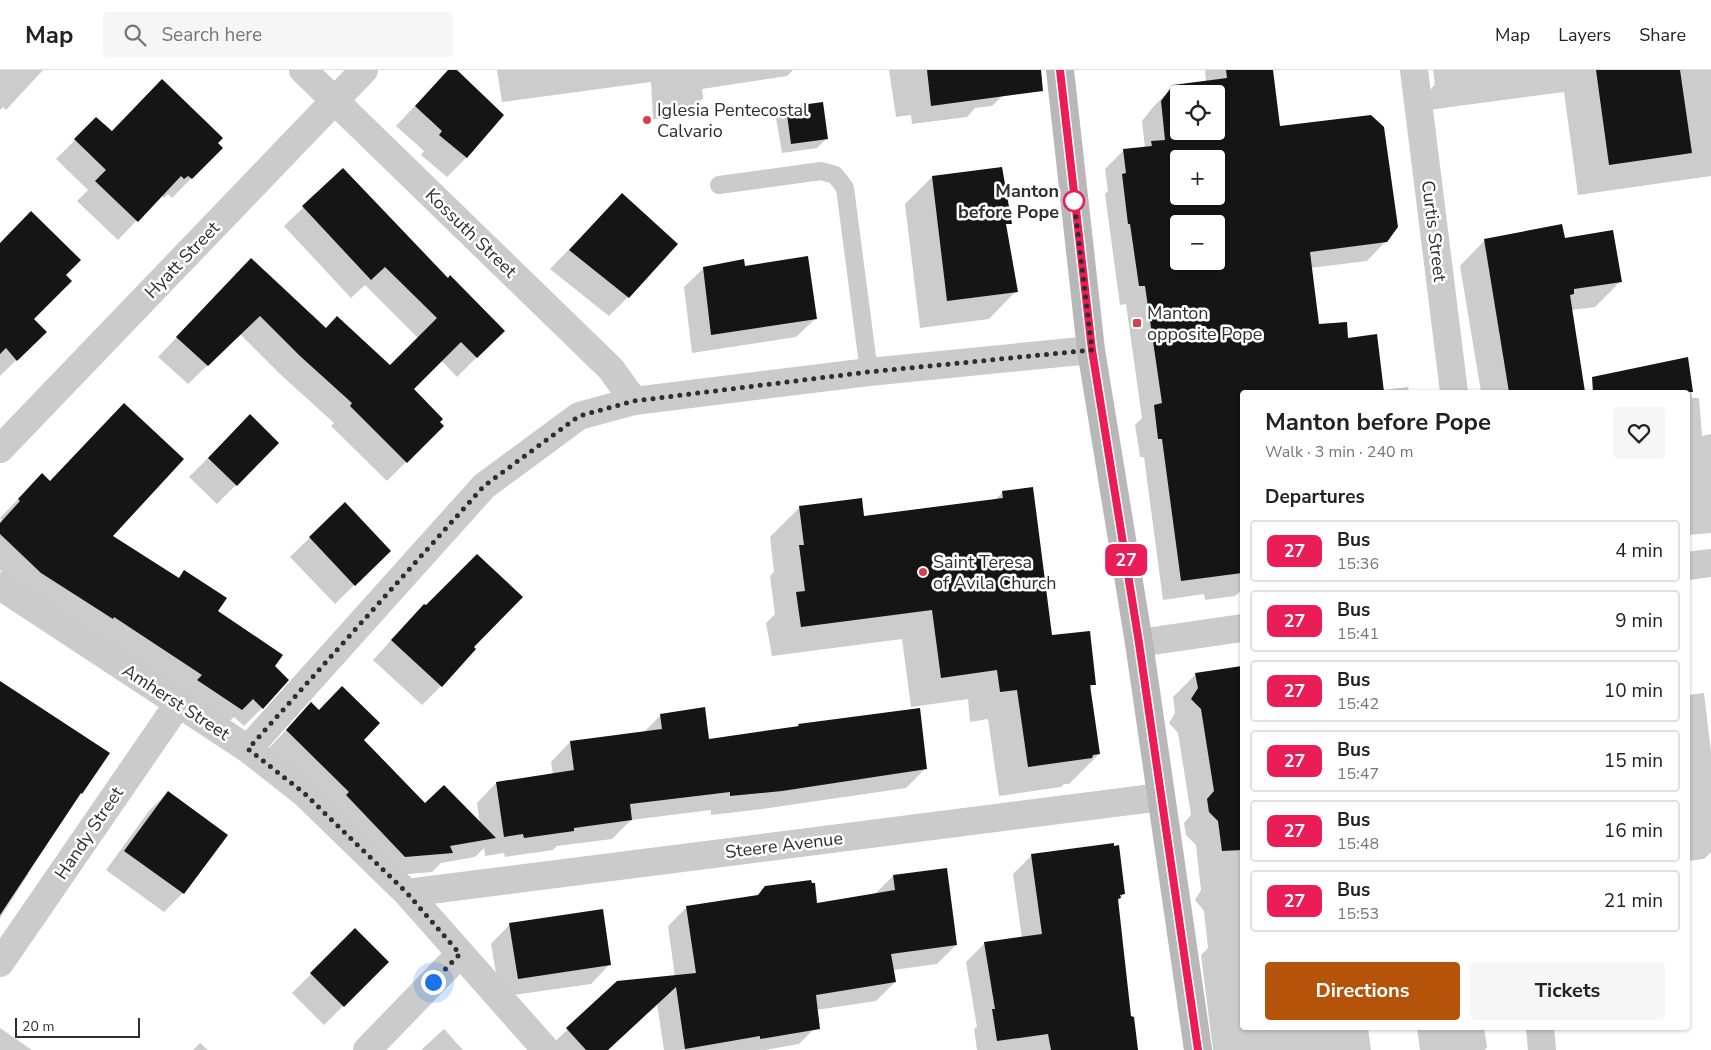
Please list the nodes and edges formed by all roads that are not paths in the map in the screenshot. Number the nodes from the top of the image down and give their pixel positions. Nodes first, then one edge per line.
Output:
1 (303, 70) edge
2 (364, 70) edge
3 (1060, 70) edge
4 (1414, 70) edge
5 (335, 101) junction
6 (719, 186) dead end
7 (1092, 350) junction
8 (868, 372) junction
9 (1454, 390) edge
10 (634, 401) junction
11 (0, 449) edge
12 (1711, 563) edge
13 (1690, 566) edge
14 (0, 586) edge
15 (1240, 628) edge
16 (1139, 643) junction
17 (178, 704) junction
18 (248, 749) junction
19 (1161, 797) junction
20 (407, 893) junction
21 (460, 954) junction
22 (0, 963) edge
23 (1540, 1030) edge
24 (367, 1050) edge
25 (546, 1050) edge
26 (1198, 1050) edge
27 (1542, 1050) edge

1 - 5 street, Kossuth Street
2 - 5 street, Hyatt Street
3 - 7 main road
4 - 9 street, Curtis Street
5 - 10 street, Kossuth Street
5 - 11 street, Hyatt Street
6 - 8 lane
7 - 8 street
7 - 16 main road
8 - 10 street
10 - 18 street
12 - 13 street
14 - 17 street, Amherst Street
15 - 16 street
16 - 19 main road
17 - 18 street, Amherst Street
17 - 22 street, Handy Street
18 - 20 street, Amherst Street
19 - 20 street, Steere Avenue
19 - 26 main road
20 - 21 street, Amherst Street
21 - 24 street
21 - 25 street, Amherst Street
23 - 27 street

